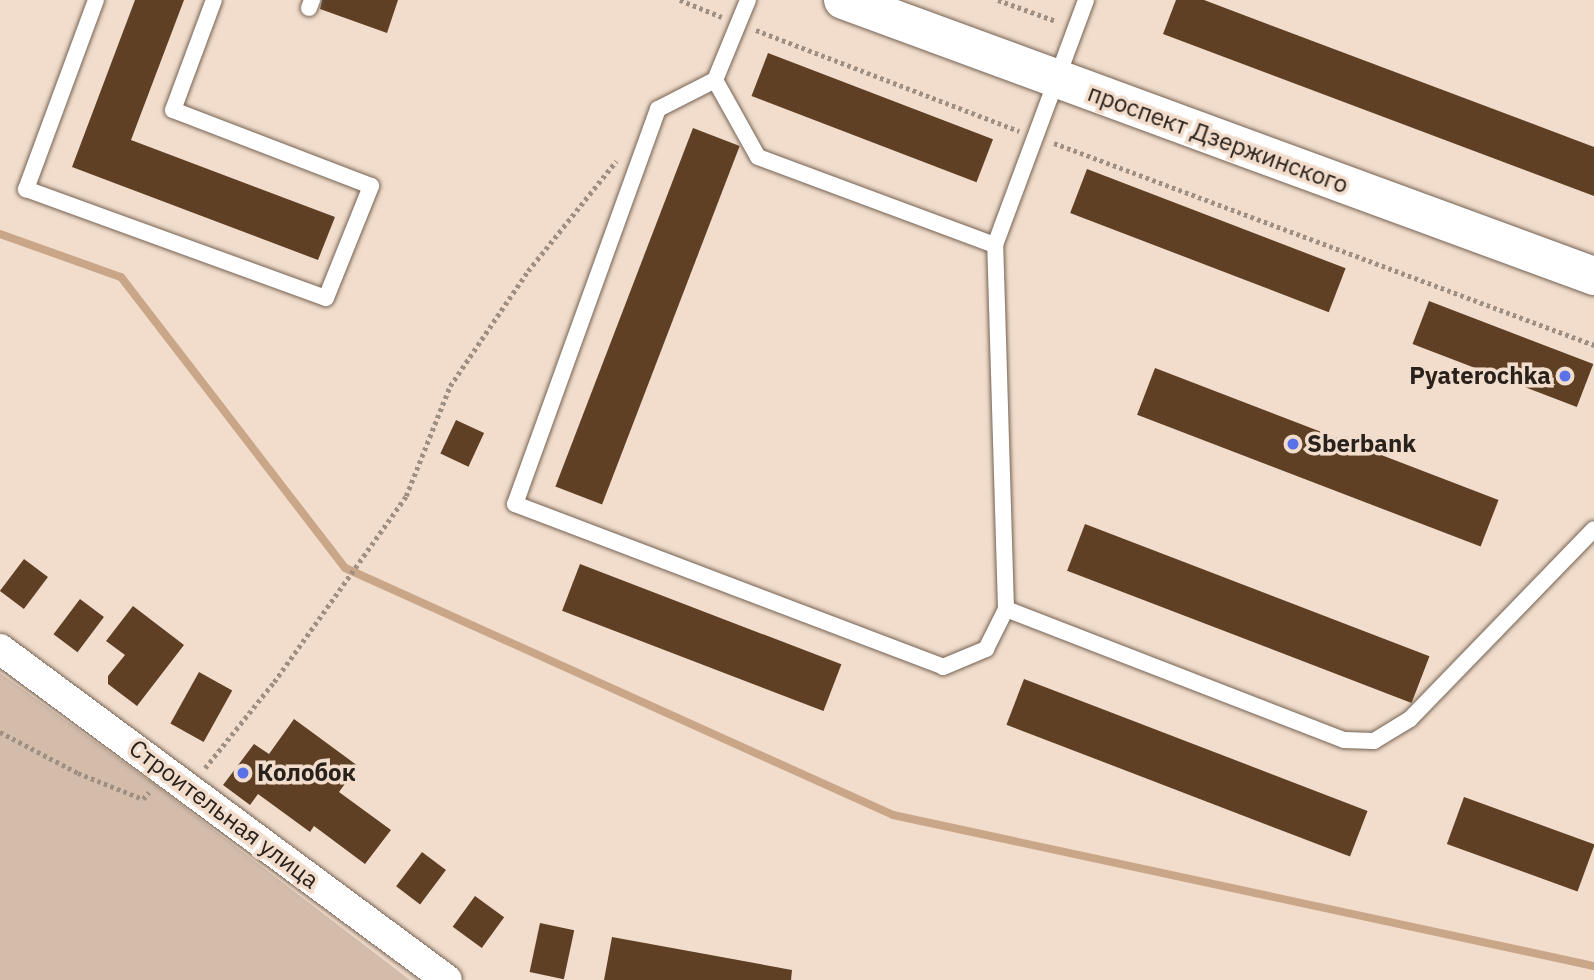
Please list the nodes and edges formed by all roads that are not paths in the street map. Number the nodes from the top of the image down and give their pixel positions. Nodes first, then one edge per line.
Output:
1 (96, 0) edge
2 (214, 0) edge
3 (748, 0) edge
4 (842, 0) edge
5 (1086, 0) edge
6 (1054, 79) junction
7 (715, 80) junction
8 (995, 245) junction
9 (1594, 276) edge
10 (1594, 529) edge
11 (1006, 609) junction
12 (0, 649) edge
13 (447, 980) edge

1 - 2 lane
3 - 7 lane
4 - 6 street, проспект Дзержинского
5 - 6 lane
6 - 8 lane
6 - 9 street, проспект Дзержинского
7 - 8 lane
7 - 11 lane
8 - 11 lane
10 - 11 lane
12 - 13 street, Строительная улица

